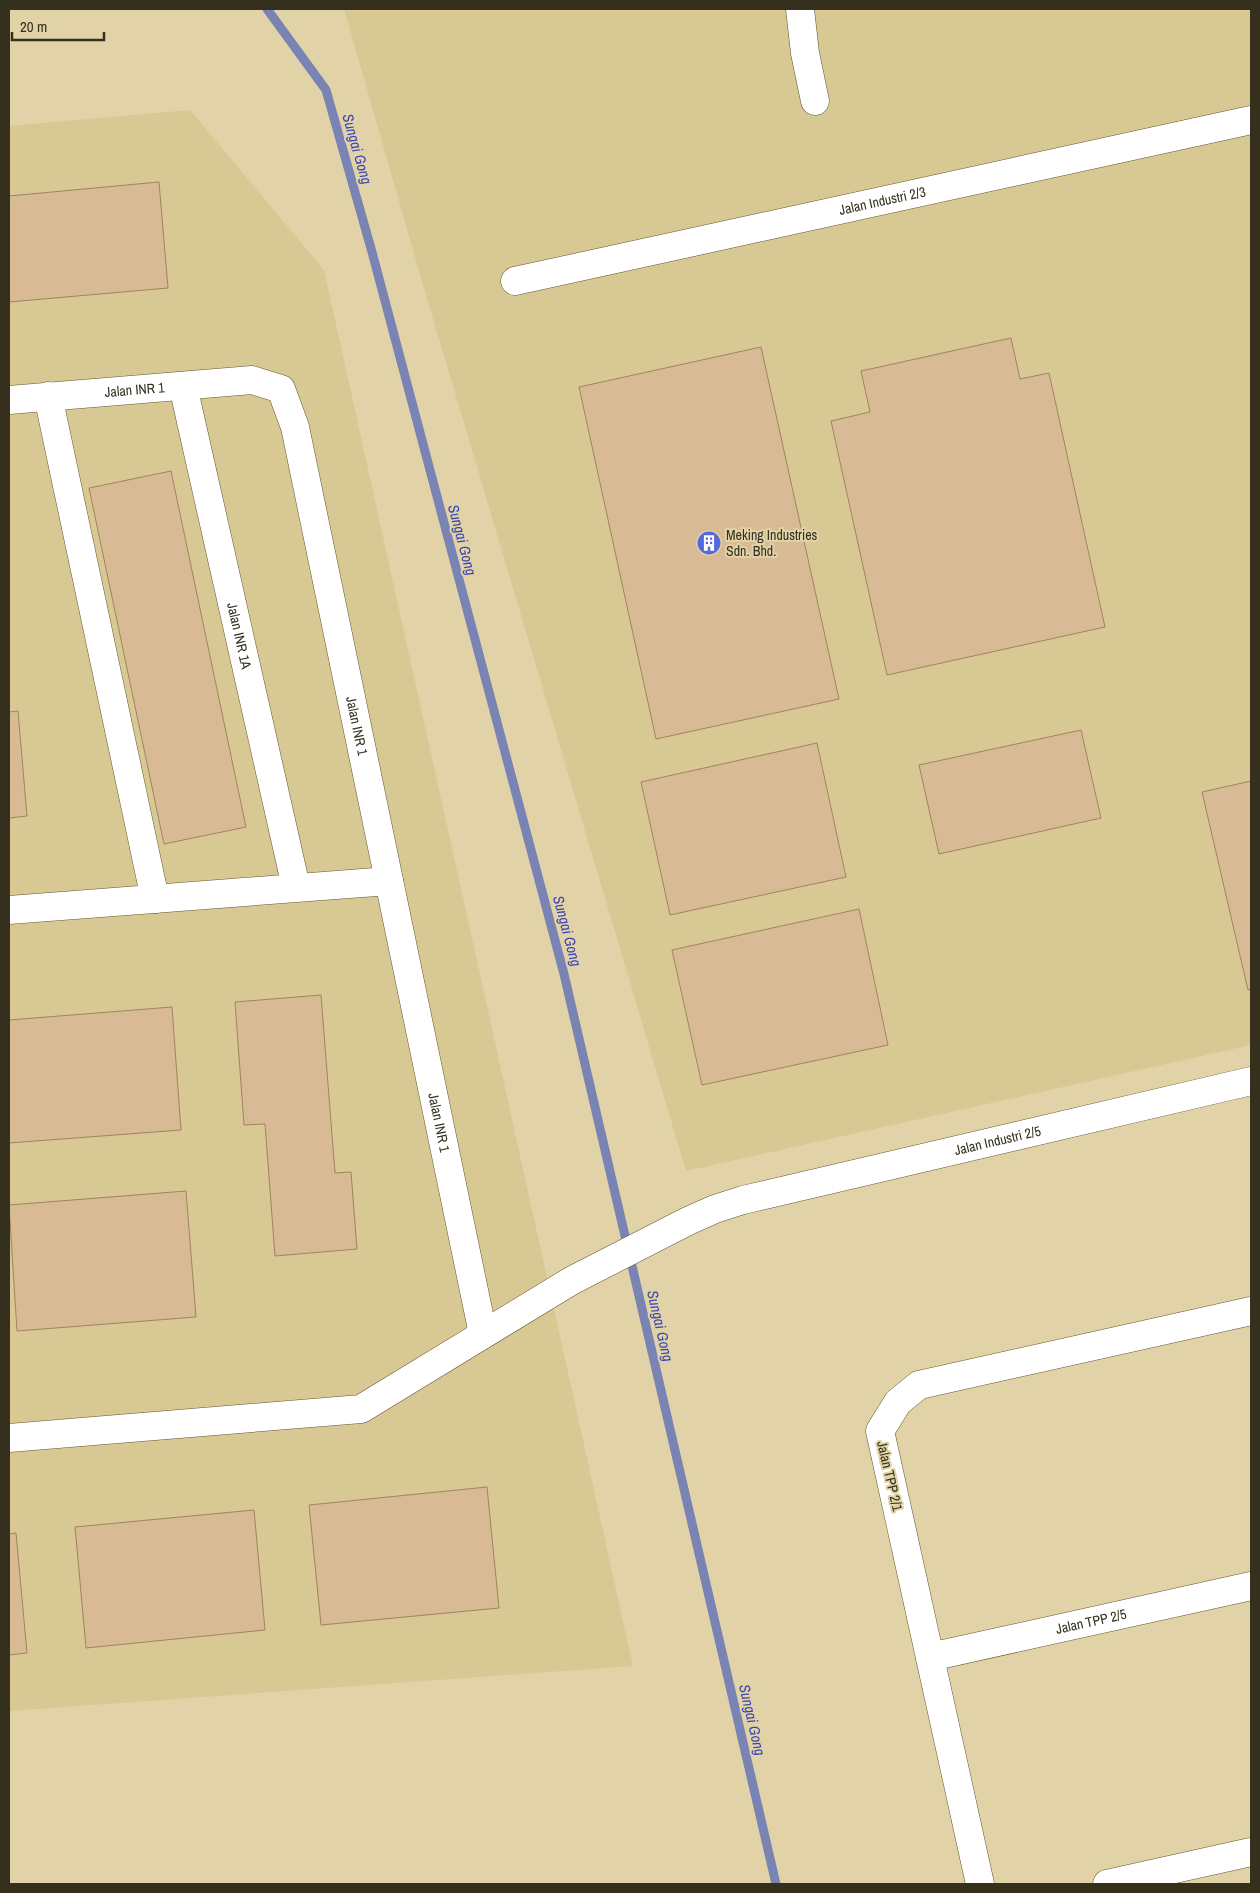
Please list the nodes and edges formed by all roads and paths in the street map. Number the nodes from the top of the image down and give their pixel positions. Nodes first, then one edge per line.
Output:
1 (800, 9) edge
2 (815, 101) dead end
3 (1251, 120) edge
4 (515, 282) dead end
5 (183, 386) junction
6 (48, 396) junction
7 (9, 400) edge
8 (389, 881) junction
9 (296, 887) junction
10 (155, 899) junction
11 (9, 910) edge
12 (1251, 1081) edge
13 (1251, 1311) edge
14 (483, 1334) junction
15 (9, 1438) edge
16 (1251, 1586) edge
17 (930, 1657) junction
18 (1251, 1852) edge
19 (980, 1884) edge
20 (1107, 1884) edge

1 - 2 street
3 - 4 street, Jalan Industri 2/3
5 - 6 street, Jalan INR 1
5 - 8 street, Jalan INR 1
5 - 9 street, Jalan INR 1A
6 - 7 street, Jalan INR 1
6 - 10 street
8 - 9 street
8 - 14 street, Jalan INR 1
9 - 10 street
10 - 11 street
12 - 14 street, Jalan Industri 2/5
13 - 17 street, Jalan TPP 2/1
14 - 15 street, Jalan Industri 2/5
16 - 17 street, Jalan TPP 2/5
17 - 19 street, Jalan TPP 2/1
18 - 20 street

